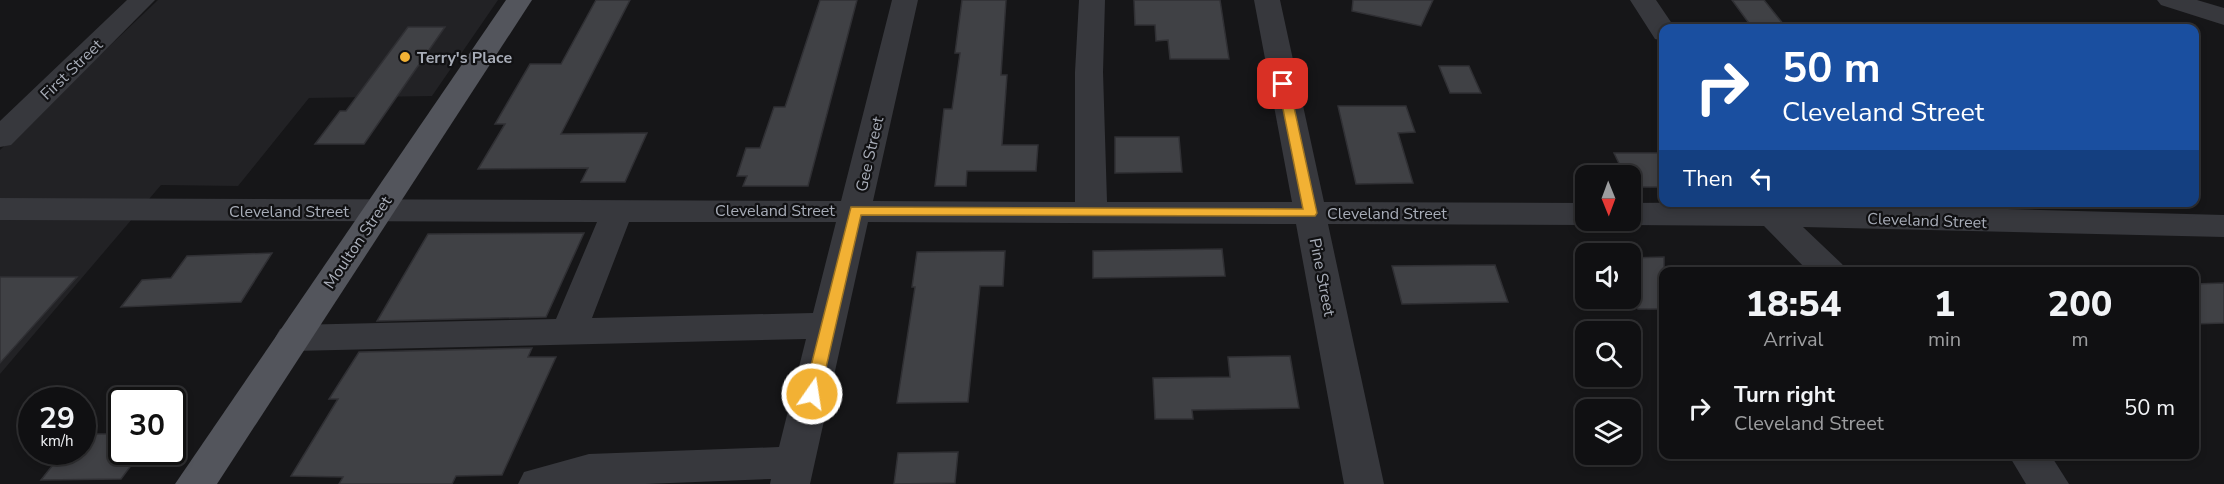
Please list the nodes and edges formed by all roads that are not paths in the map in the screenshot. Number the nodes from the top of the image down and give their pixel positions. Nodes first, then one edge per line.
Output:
1 (142, 0) edge
2 (519, 0) edge
3 (905, 0) edge
4 (1092, 0) edge
5 (1267, 0) edge
6 (1643, 0) edge
7 (2170, 0) edge
8 (2224, 17) edge
9 (1659, 25) edge
10 (0, 138) edge
11 (1767, 208) edge
12 (0, 209) edge
13 (855, 210) junction
14 (617, 211) junction
15 (377, 212) junction
16 (1091, 212) junction
17 (1310, 213) junction
18 (1575, 214) edge
19 (1641, 214) edge
20 (2224, 226) edge
21 (1825, 267) edge
22 (828, 326) junction
23 (569, 331) junction
24 (293, 338) junction
25 (2031, 459) edge
26 (793, 473) edge
27 (195, 484) edge
28 (538, 484) edge
29 (1364, 484) edge
30 (2049, 484) edge

1 - 10 street, First Street
2 - 15 main road, Moulton Street
3 - 13 street, Gee Street
4 - 16 street
5 - 17 street, Pine Street
6 - 9 street
7 - 8 street
11 - 19 street, Cleveland Street
11 - 20 street, Cleveland Street
11 - 21 street
12 - 15 street, Cleveland Street
13 - 14 street, Cleveland Street
13 - 16 street, Cleveland Street
13 - 22 street, Gee Street
14 - 15 street, Cleveland Street
14 - 23 street
15 - 24 main road, Moulton Street
16 - 17 street, Cleveland Street
17 - 18 street, Cleveland Street
17 - 29 street, Pine Street
22 - 23 street
22 - 26 street, Gee Street
23 - 24 street
24 - 27 main road, Moulton Street
25 - 30 street
26 - 28 street

